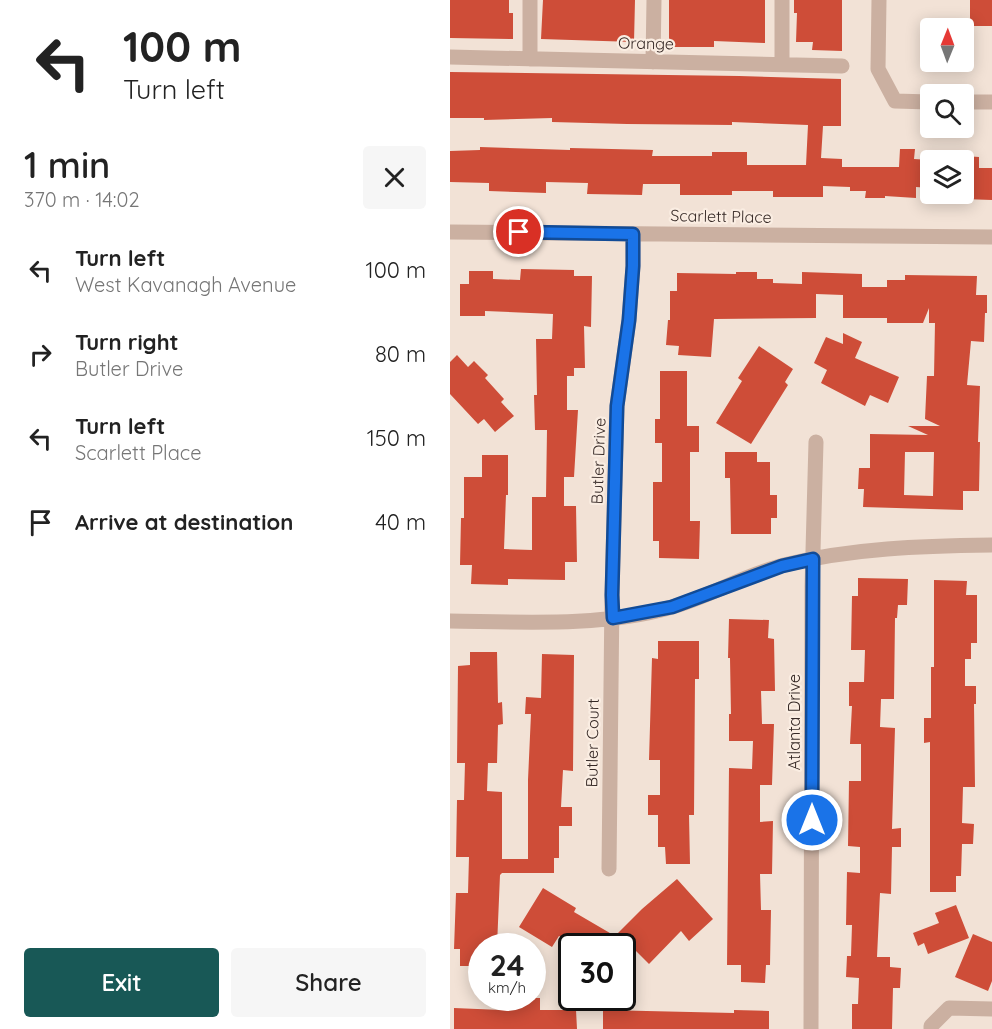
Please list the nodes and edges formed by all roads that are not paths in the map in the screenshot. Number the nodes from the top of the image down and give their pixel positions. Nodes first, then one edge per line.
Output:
1 (531, 0) edge
2 (654, 0) edge
3 (782, 0) edge
4 (879, 0) edge
5 (450, 57) edge
6 (530, 59) junction
7 (653, 62) junction
8 (782, 64) junction
9 (842, 66) dead end
10 (920, 102) edge
11 (974, 102) edge
12 (992, 102) edge
13 (450, 232) edge
14 (633, 234) junction
15 (992, 237) edge
16 (816, 442) dead end
17 (992, 545) edge
18 (813, 559) junction
19 (613, 618) junction
20 (450, 621) edge
21 (609, 869) dead end
22 (992, 1009) edge
23 (811, 1029) edge
24 (931, 1029) edge

1 - 6 street
2 - 7 street
3 - 8 street
4 - 10 street
5 - 6 street, Orange
6 - 7 street, Orange
7 - 8 street, Orange
8 - 9 street, Orange
11 - 12 street
13 - 14 street, Scarlett Place
14 - 15 street, Scarlett Place
14 - 19 street, Butler Drive
16 - 18 street, Atlanta Drive
17 - 18 street
18 - 19 street
18 - 23 street, Atlanta Drive
19 - 20 street
19 - 21 street, Butler Court
22 - 24 street

